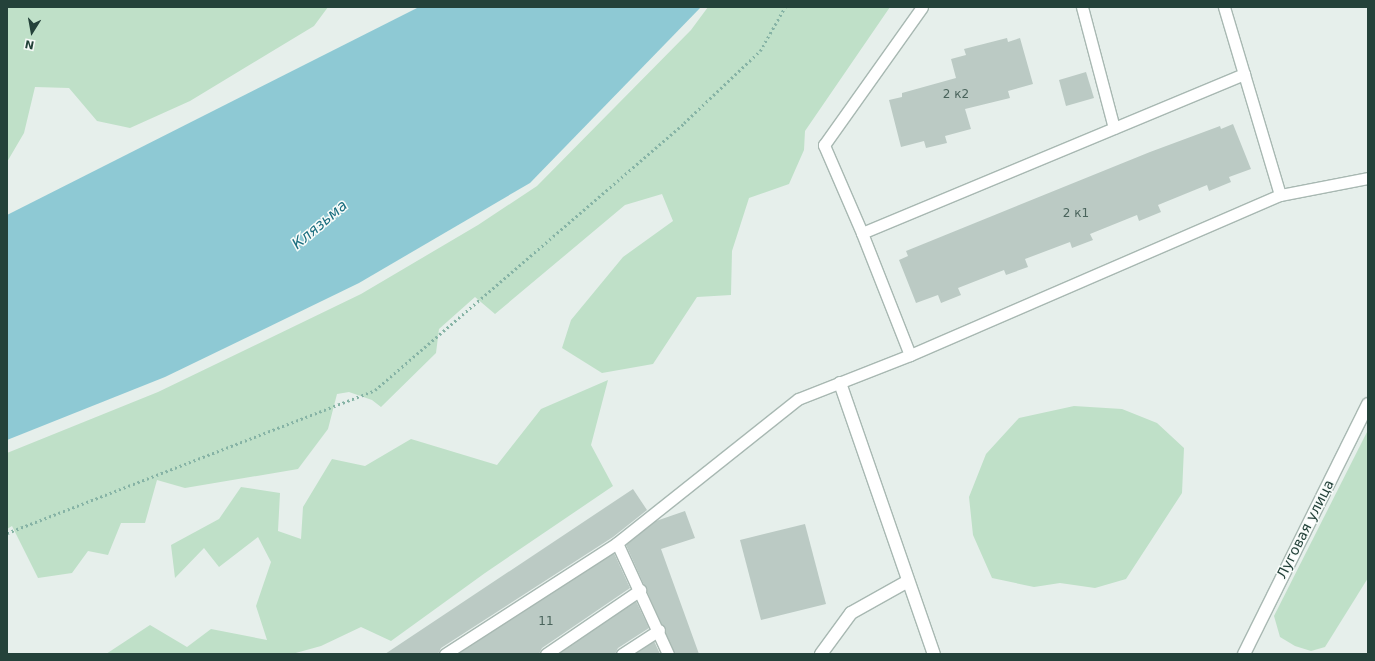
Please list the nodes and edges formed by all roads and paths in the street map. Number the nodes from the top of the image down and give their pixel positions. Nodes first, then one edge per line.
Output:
1 (785, 7) edge
2 (922, 7) edge
3 (1082, 7) edge
4 (1224, 7) edge
5 (1244, 74) junction
6 (1114, 128) junction
7 (1368, 178) edge
8 (1280, 195) junction
9 (862, 233) junction
10 (910, 355) junction
11 (840, 383) junction
12 (1368, 404) edge
13 (7, 533) edge
14 (617, 543) junction
15 (908, 581) junction
16 (640, 590) junction
17 (660, 630) junction
18 (445, 654) edge
19 (546, 654) edge
20 (622, 654) edge
21 (668, 654) edge
22 (821, 654) edge
23 (934, 654) edge
24 (1244, 654) edge

1 - 13 path
2 - 9 lane
3 - 6 lane
4 - 5 lane
5 - 6 lane
5 - 8 lane
6 - 9 lane
7 - 8 lane
8 - 10 lane
9 - 10 lane
10 - 11 lane
11 - 14 lane
11 - 15 street
12 - 24 street, Луговая улица
14 - 16 lane
14 - 18 lane
15 - 22 street
15 - 23 street
16 - 17 lane
16 - 19 lane
17 - 20 lane
17 - 21 lane

